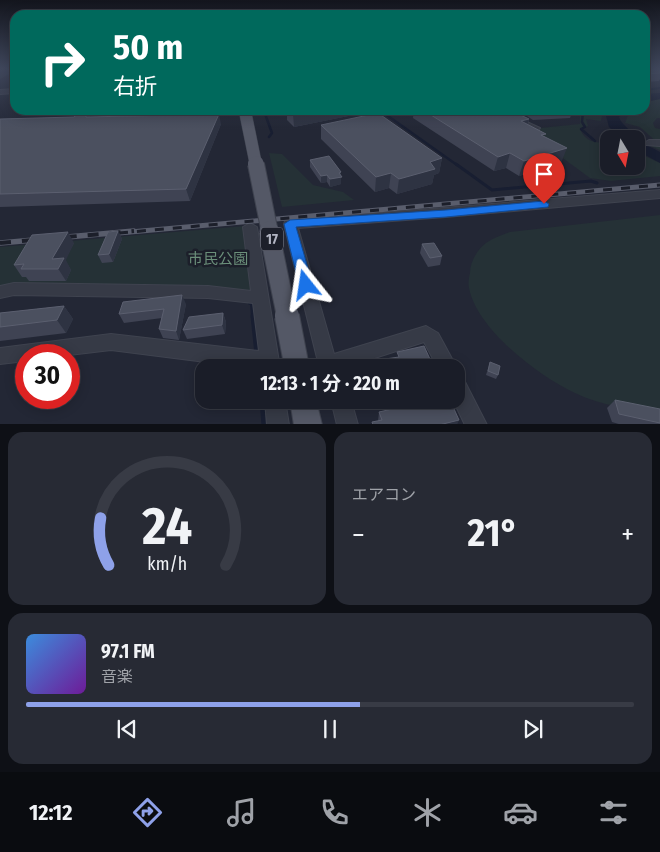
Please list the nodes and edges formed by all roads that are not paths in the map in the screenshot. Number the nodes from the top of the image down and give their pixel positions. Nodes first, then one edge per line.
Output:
1 (247, 115) edge
2 (505, 115) edge
3 (535, 128) edge
4 (649, 142) dead end
5 (660, 143) edge
6 (660, 194) edge
7 (250, 228) dead end
8 (0, 292) edge
9 (260, 298) junction
10 (0, 356) edge
11 (252, 359) edge
12 (270, 359) edge
13 (295, 359) edge
14 (327, 359) edge
15 (350, 359) edge
16 (443, 359) edge
17 (465, 402) edge
18 (276, 409) edge
19 (305, 409) edge
20 (344, 409) edge
21 (278, 424) edge
22 (308, 424) edge
23 (348, 424) edge
24 (477, 424) edge

1 - 13 main road, 17, bridge
2 - 3 street
4 - 5 street
6 - 14 street
7 - 9 street
8 - 9 street
9 - 12 street
10 - 11 street
15 - 16 street
17 - 24 street
18 - 21 street
19 - 22 main road
20 - 23 street

